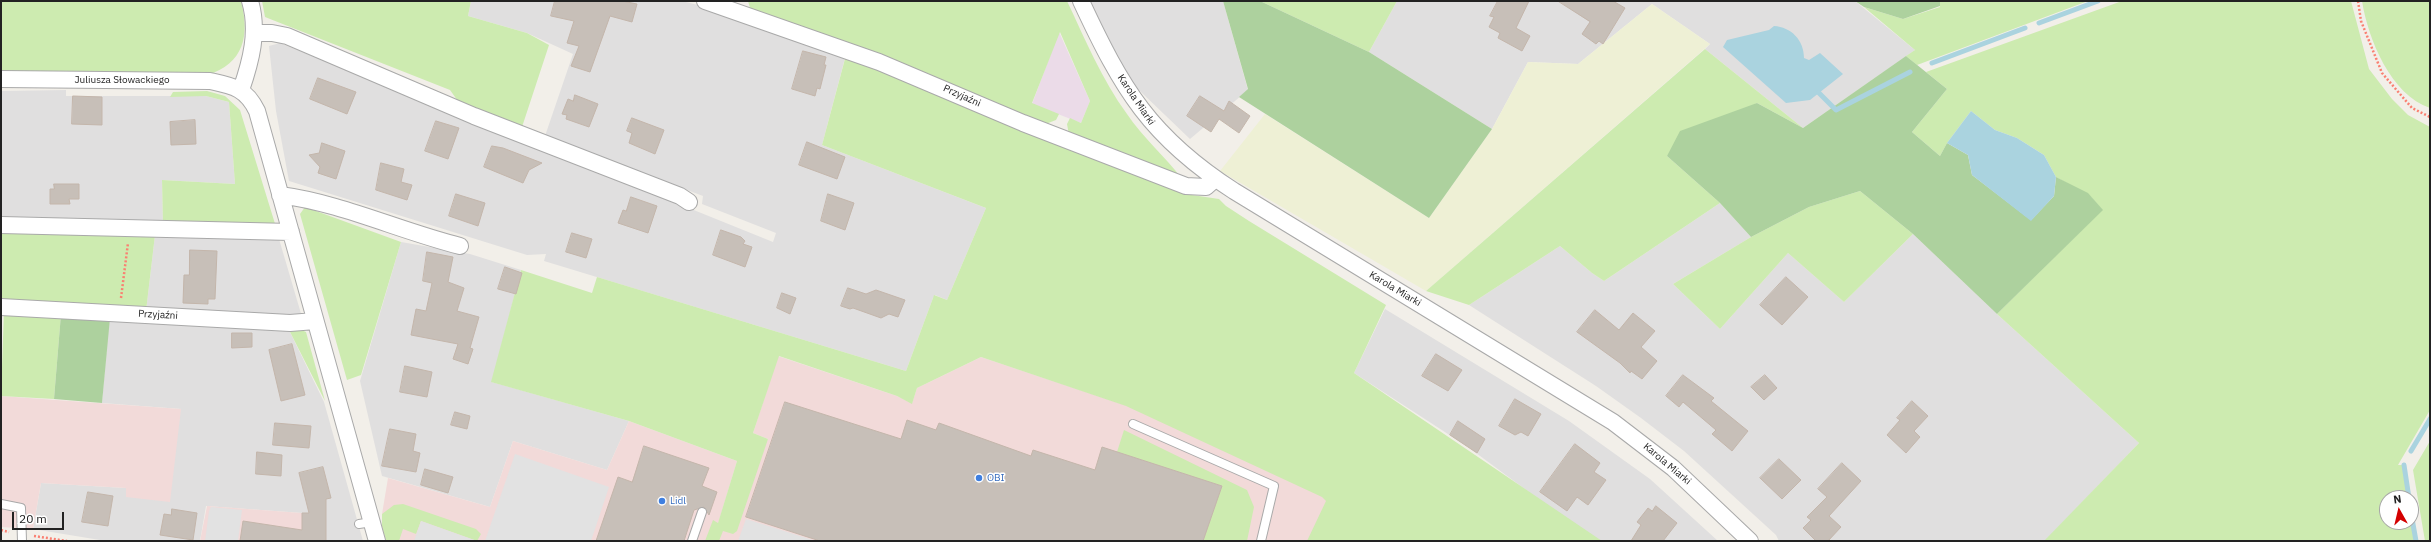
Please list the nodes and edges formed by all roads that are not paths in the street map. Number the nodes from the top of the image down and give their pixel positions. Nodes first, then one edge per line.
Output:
1 (250, 1) edge
2 (704, 1) edge
3 (1081, 1) edge
4 (740, 7) edge
5 (254, 32) junction
6 (1, 79) edge
7 (241, 90) junction
8 (1215, 179) junction
9 (280, 195) junction
10 (689, 202) dead end
11 (1, 225) edge
12 (291, 232) junction
13 (460, 246) dead end
14 (1, 307) edge
15 (315, 321) junction
16 (1133, 424) dead end
17 (1, 504) edge
18 (702, 512) dead end
19 (22, 541) edge
20 (377, 541) edge
21 (692, 541) edge
22 (1261, 541) edge
23 (1750, 541) edge

1 - 5 street
2 - 4 street, Przyjaźni
3 - 8 street, Karola Miarki
4 - 8 street, Przyjaźni
5 - 7 street
5 - 10 street
6 - 7 street, Juliusza Słowackiego
7 - 9 street
8 - 23 street, Karola Miarki
9 - 12 street
9 - 13 street
11 - 12 street
12 - 15 street
14 - 15 street, Przyjaźni
15 - 20 street
16 - 22 lane
17 - 19 lane
18 - 21 lane

